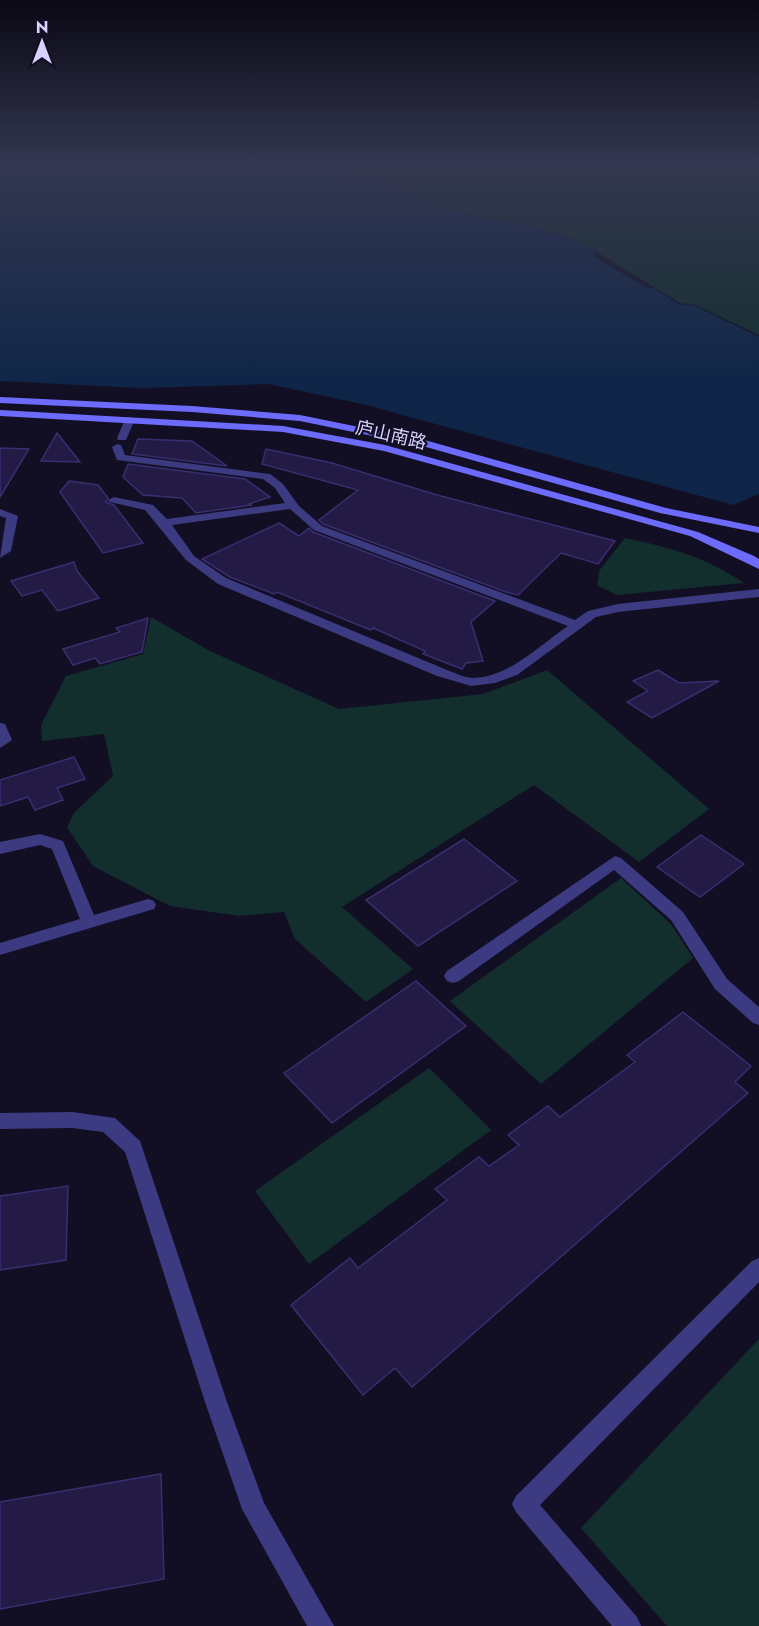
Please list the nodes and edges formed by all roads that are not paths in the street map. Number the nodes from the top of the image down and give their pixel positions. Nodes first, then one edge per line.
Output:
1 (0, 400) edge
2 (0, 413) edge
3 (130, 419) junction
4 (114, 500) dead end
5 (292, 505) junction
6 (0, 512) edge
7 (164, 523) junction
8 (759, 530) edge
9 (0, 554) edge
10 (759, 565) edge
11 (759, 593) edge
12 (577, 625) junction
13 (0, 727) edge
14 (0, 743) edge
15 (0, 848) edge
16 (148, 905) dead end
17 (89, 922) junction
18 (0, 949) edge
19 (453, 976) dead end
20 (759, 1018) edge
21 (0, 1121) edge
22 (759, 1268) edge
23 (321, 1626) edge
24 (628, 1626) edge

1 - 8 main road, 庐山南路
2 - 3 main road, 庐山南路
3 - 5 street
3 - 10 main road, 庐山南路
4 - 7 street
5 - 7 street
5 - 12 street
6 - 9 street
7 - 12 street
11 - 12 street
13 - 14 street
15 - 17 street
16 - 17 street
17 - 18 street
19 - 20 street
21 - 23 street
22 - 24 street

